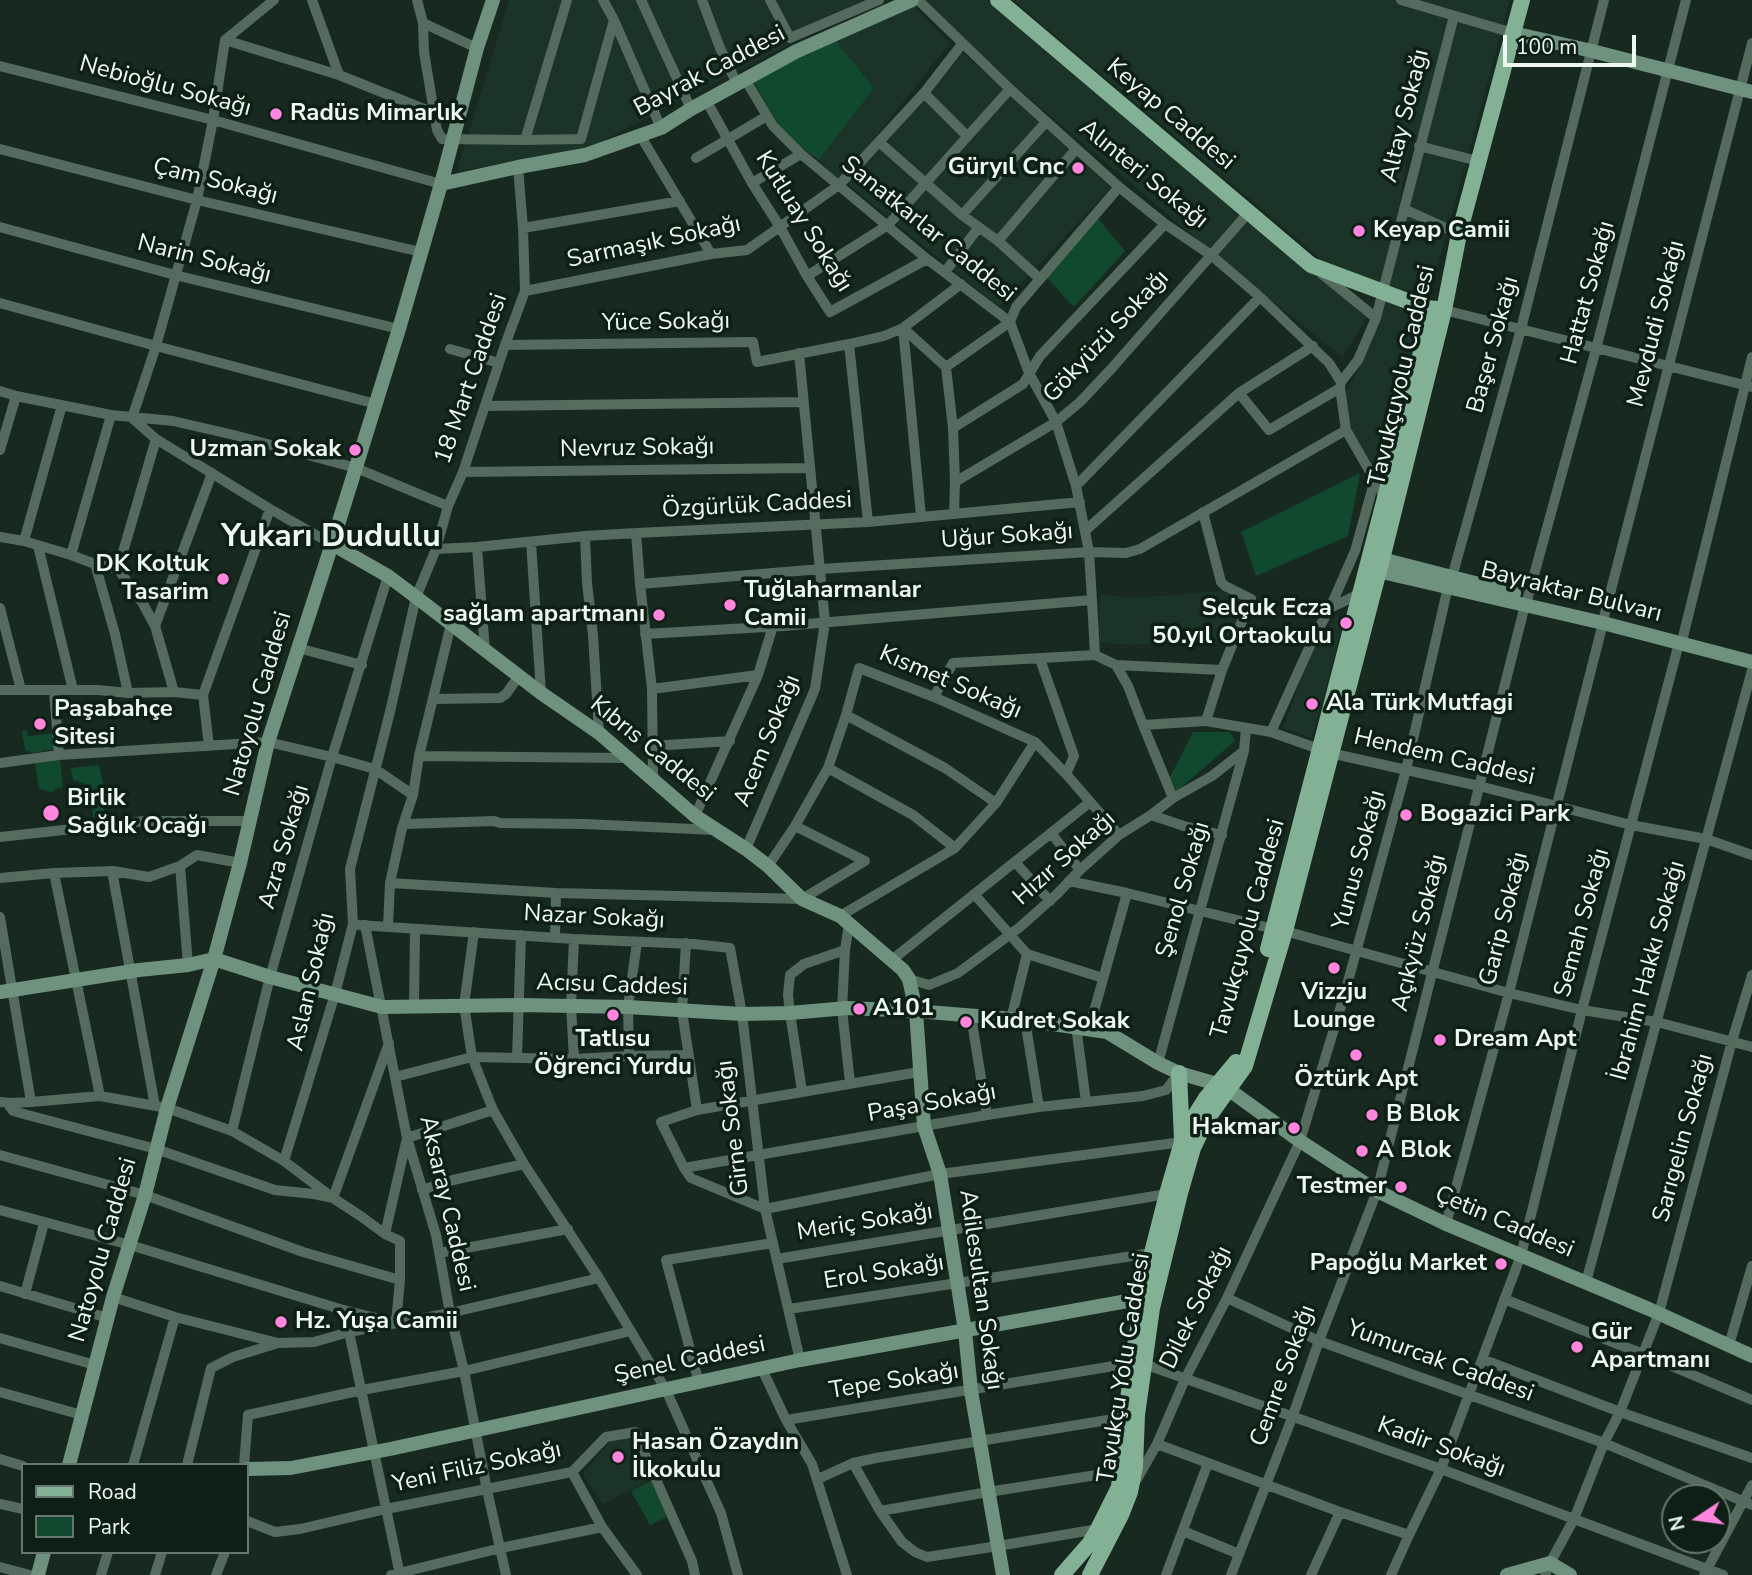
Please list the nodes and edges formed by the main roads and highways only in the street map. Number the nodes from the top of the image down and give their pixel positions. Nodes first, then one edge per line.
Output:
1 (998, 0) edge
2 (1522, 0) edge
3 (1426, 308) junction
4 (1444, 310) junction
5 (1374, 564) junction
6 (1325, 751) junction
7 (1279, 930) junction
8 (1178, 1073) road end
9 (1223, 1087) junction
10 (1182, 1142) junction
11 (1138, 1363) junction
12 (1062, 1575) edge
13 (1090, 1575) edge

1 - 3 main road, Keyap Caddesi
2 - 4 main road, Tavukçuyolu Caddesi
3 - 4 main road, Keyap Caddesi
3 - 5 main road, Tavukçuyolu Caddesi
4 - 5 main road, Tavukçuyolu Caddesi
5 - 6 main road, Tavukçuyolu Caddesi
5 - 6 main road, Tavukçuyolu Caddesi
6 - 7 main road, Tavukçuyolu Caddesi
7 - 9 main road, Tavukçuyolu Caddesi
7 - 9 main road, Tavukçu Yolu Caddesi
8 - 10 main road
9 - 10 main road, Tavukçuyolu Caddesi
9 - 11 main road, Tavukçu Yolu Caddesi
10 - 11 main road, Tavukçuyolu Caddesi
11 - 12 main road, Tavukçuyolu Caddesi
11 - 13 main road, Tavukçu Yolu Caddesi

